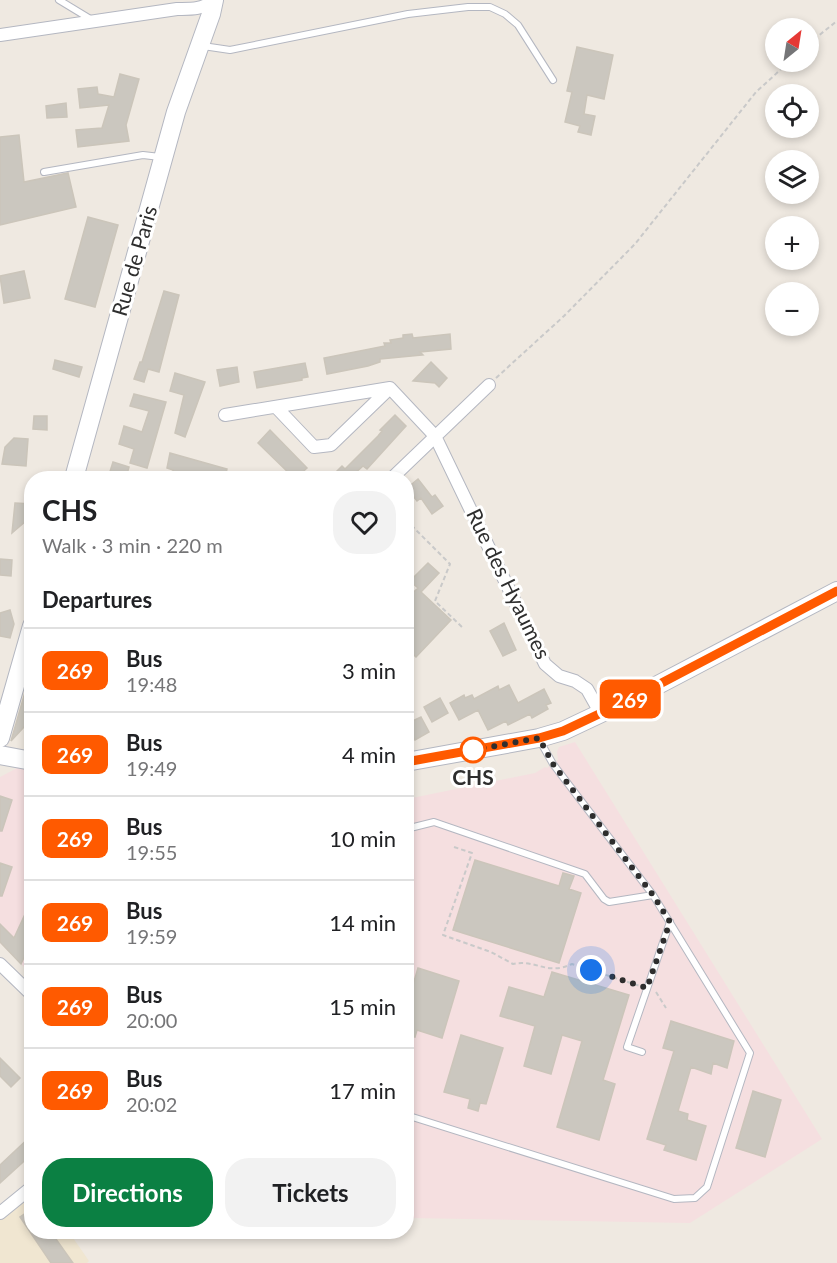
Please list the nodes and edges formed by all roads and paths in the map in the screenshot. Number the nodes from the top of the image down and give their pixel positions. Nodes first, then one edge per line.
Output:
1 (59, 0) edge
2 (194, 0) edge
3 (213, 0) edge
4 (177, 9) junction
5 (93, 20) junction
6 (837, 21) edge
7 (0, 35) edge
8 (819, 35) edge
9 (201, 45) junction
10 (778, 72) edge
11 (553, 80) dead end
12 (164, 158) junction
13 (44, 172) dead end
14 (489, 385) joint
15 (390, 388) junction
16 (276, 407) junction
17 (225, 416) dead end
18 (435, 436) junction
19 (76, 471) edge
20 (399, 471) edge
21 (414, 528) edge
22 (837, 591) edge
23 (462, 627) dead end
24 (24, 651) edge
25 (601, 714) junction
26 (0, 738) edge
27 (539, 738) junction
28 (0, 756) edge
29 (24, 760) edge
30 (414, 761) edge
31 (414, 828) edge
32 (454, 847) dead end
33 (653, 895) junction
34 (670, 922) junction
35 (0, 964) edge
36 (24, 987) edge
37 (647, 988) junction
38 (666, 1008) dead end
39 (642, 1052) dead end
40 (414, 1118) edge
41 (24, 1194) edge
42 (0, 1213) edge

1 - 5 lane
2 - 4 street
3 - 4 street
3 - 9 street, Rue de Paris
4 - 5 street
5 - 7 street
6 - 8 path
9 - 11 lane
9 - 12 street, Rue de Paris
10 - 14 path
12 - 13 lane
12 - 19 street, Rue de Paris
14 - 18 street
15 - 16 street
15 - 16 street
15 - 18 street, Rue des Hyaumes
16 - 17 street
18 - 20 street
18 - 25 street, Rue des Hyaumes
21 - 23 path
22 - 25 street
24 - 26 street
25 - 27 street
27 - 30 street
27 - 33 lane
28 - 29 street
31 - 33 lane
32 - 37 path
33 - 34 lane
34 - 37 lane
34 - 40 lane
35 - 36 street
37 - 38 path
37 - 39 lane
41 - 42 street

